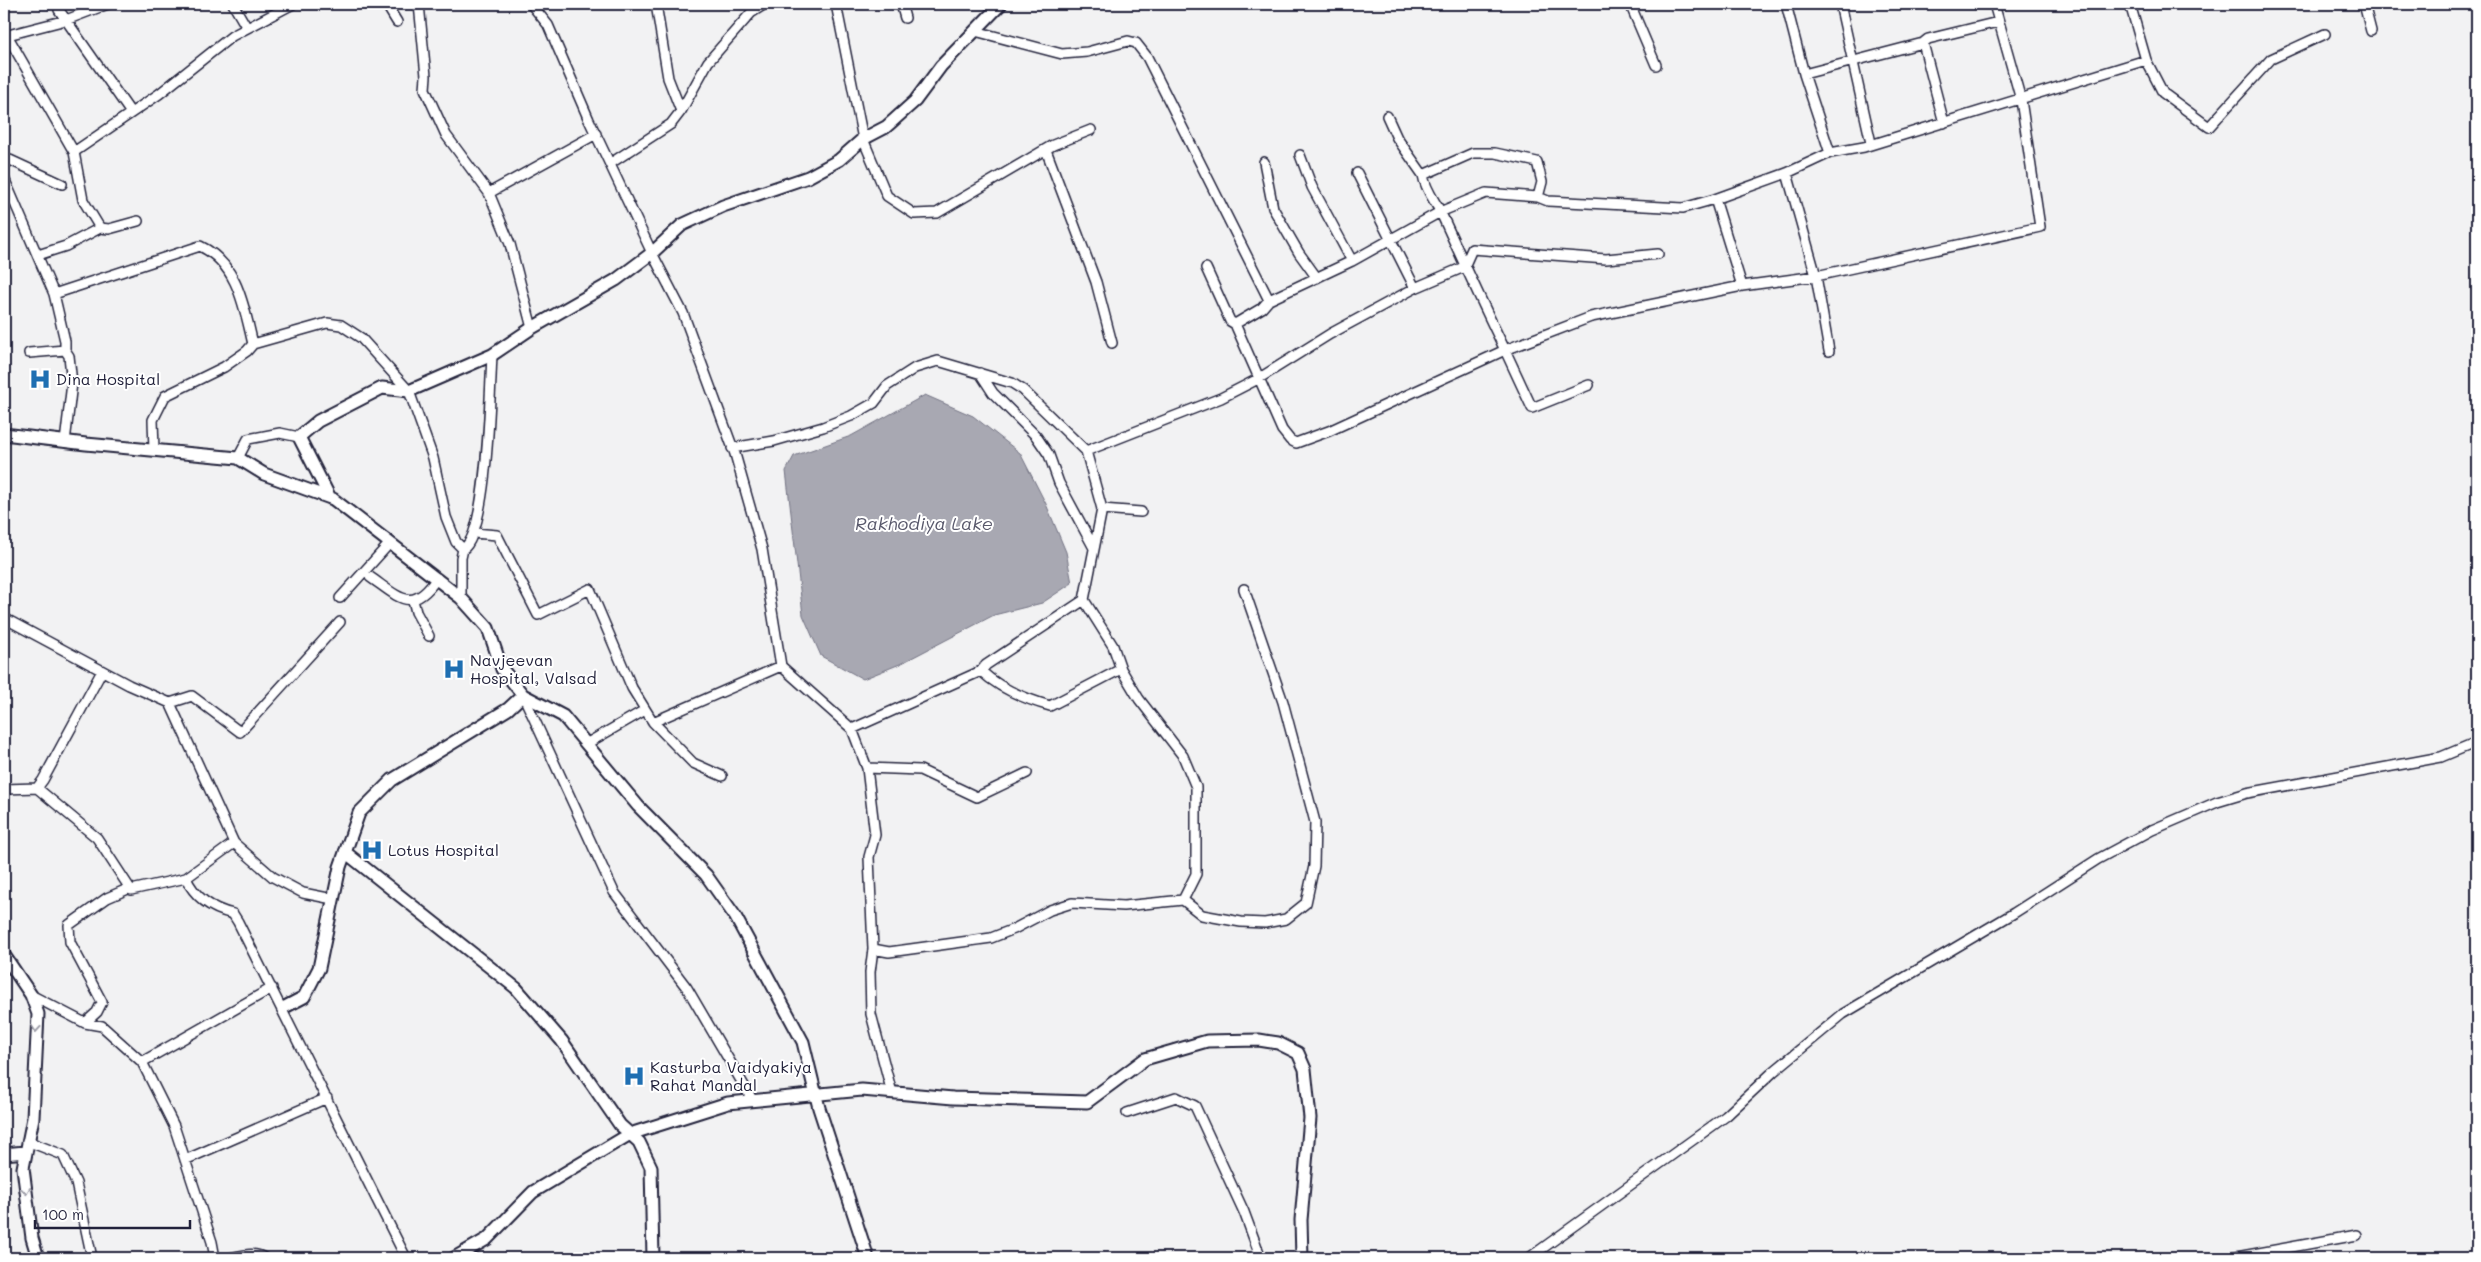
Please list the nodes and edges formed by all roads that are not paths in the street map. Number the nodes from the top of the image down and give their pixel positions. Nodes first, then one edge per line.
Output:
1 (108, 4) edge
2 (233, 4) edge
3 (294, 4) edge
4 (386, 4) edge
5 (419, 4) edge
6 (531, 4) edge
7 (656, 4) edge
8 (765, 4) edge
9 (836, 4) edge
10 (901, 4) edge
11 (1001, 4) edge
12 (1630, 4) edge
13 (1786, 4) edge
14 (1840, 4) edge
15 (1994, 4) edge
16 (2130, 4) edge
17 (2364, 4) edge
18 (750, 8) edge
19 (59, 10) dead end
20 (905, 18) dead end
21 (66, 20) junction
22 (397, 22) dead end
23 (1998, 22) junction
24 (246, 28) junction
25 (976, 31) junction
26 (2371, 31) dead end
27 (2325, 34) dead end
28 (6, 36) edge
29 (1923, 43) junction
30 (2146, 60) junction
31 (1853, 62) junction
32 (1656, 65) dead end
33 (1804, 74) junction
34 (2021, 100) junction
35 (682, 111) junction
36 (131, 113) junction
37 (1387, 116) dead end
38 (1944, 123) junction
39 (1090, 130) dead end
40 (596, 134) junction
41 (863, 139) junction
42 (1871, 143) junction
43 (1046, 150) junction
44 (74, 152) junction
45 (1830, 153) junction
46 (1300, 155) dead end
47 (1264, 162) dead end
48 (4, 163) edge
49 (611, 163) junction
50 (1787, 172) junction
51 (1357, 173) dead end
52 (1423, 175) junction
53 (4, 178) edge
54 (62, 184) dead end
55 (489, 193) junction
56 (1538, 198) junction
57 (1715, 199) junction
58 (1440, 212) junction
59 (138, 221) dead end
60 (100, 228) junction
61 (1389, 239) junction
62 (652, 253) junction
63 (1658, 254) dead end
64 (38, 255) junction
65 (1352, 261) junction
66 (1206, 268) dead end
67 (1464, 268) junction
68 (1816, 276) junction
69 (1317, 278) junction
70 (1742, 286) junction
71 (1415, 288) junction
72 (54, 294) junction
73 (1269, 300) junction
74 (1235, 324) junction
75 (532, 328) junction
76 (1112, 343) dead end
77 (253, 344) junction
78 (65, 350) junction
79 (1505, 350) junction
80 (1829, 351) dead end
81 (29, 353) dead end
82 (492, 356) junction
83 (980, 373) junction
84 (1258, 379) junction
85 (1589, 385) dead end
86 (409, 391) junction
87 (4, 434) edge
88 (299, 437) junction
89 (65, 442) junction
90 (732, 448) junction
91 (154, 450) junction
92 (1086, 451) junction
93 (238, 458) junction
94 (330, 498) junction
95 (1102, 509) junction
96 (1141, 512) dead end
97 (474, 533) junction
98 (390, 543) junction
99 (1094, 548) junction
100 (463, 549) junction
101 (370, 577) dead end
102 (437, 578) junction
103 (1244, 589) dead end
104 (340, 598) dead end
105 (462, 598) junction
106 (412, 600) junction
107 (1084, 600) junction
108 (4, 618) edge
109 (340, 622) dead end
110 (429, 636) dead end
111 (780, 666) junction
112 (1121, 669) junction
113 (102, 670) junction
114 (981, 671) junction
115 (523, 695) junction
116 (170, 703) junction
117 (646, 710) junction
118 (653, 722) junction
119 (852, 729) junction
120 (2477, 742) edge
121 (586, 744) junction
122 (867, 768) junction
123 (1027, 773) dead end
124 (722, 776) dead end
125 (36, 788) junction
126 (4, 789) edge
127 (234, 843) junction
128 (345, 852) junction
129 (186, 878) junction
130 (130, 888) junction
131 (333, 899) junction
132 (1183, 900) junction
133 (873, 949) junction
134 (4, 955) edge
135 (272, 988) junction
136 (31, 995) junction
137 (283, 1008) junction
138 (85, 1023) junction
139 (142, 1062) junction
140 (892, 1093) junction
141 (816, 1096) junction
142 (327, 1098) junction
143 (753, 1101) junction
144 (1127, 1113) dead end
145 (630, 1134) junction
146 (26, 1146) junction
147 (4, 1154) edge
148 (185, 1160) junction
149 (2357, 1235) dead end
150 (38, 1258) edge
151 (92, 1258) edge
152 (215, 1258) edge
153 (229, 1258) edge
154 (264, 1258) edge
155 (406, 1258) edge
156 (454, 1258) edge
157 (653, 1258) edge
158 (868, 1258) edge
159 (1261, 1258) edge
160 (1302, 1258) edge
161 (1529, 1258) edge
162 (2230, 1258) edge

1 - 21 street
2 - 24 street
3 - 24 street
4 - 22 street
5 - 55 street
6 - 40 street
7 - 35 street
8 - 18 street
9 - 41 street
10 - 20 street
11 - 25 street
12 - 32 street
13 - 33 street
14 - 31 street
15 - 23 street
16 - 30 street
17 - 26 street
18 - 35 street
19 - 21 street
21 - 28 street
21 - 36 street
23 - 29 street
23 - 34 street
24 - 36 street
25 - 41 street
25 - 73 street
27 - 30 street
28 - 44 street
29 - 31 street
29 - 38 street
30 - 34 street
31 - 33 street
31 - 42 street
33 - 45 street
34 - 38 street
34 - 68 street
35 - 49 street
36 - 44 street
37 - 52 street
38 - 42 street
39 - 43 street
40 - 49 street
40 - 55 street
41 - 43 street
41 - 62 street
42 - 45 street
43 - 76 street
44 - 60 street
45 - 50 street
46 - 65 street
47 - 69 street
48 - 54 street
49 - 62 street
50 - 57 street
50 - 68 street
51 - 61 street
52 - 56 street
52 - 58 street
53 - 64 street
55 - 75 street
56 - 57 street
56 - 58 street
57 - 70 street
58 - 61 street
58 - 67 street
59 - 60 street
60 - 64 street
61 - 65 street
61 - 71 street
62 - 75 street
62 - 90 street
63 - 67 street
64 - 72 street
65 - 69 street
66 - 74 street
67 - 71 street
67 - 79 street
68 - 70 street
68 - 80 street
69 - 73 street
70 - 79 street
71 - 84 street
72 - 77 street
72 - 78 street
73 - 74 street
74 - 84 street
75 - 82 street
77 - 86 street
77 - 91 street
78 - 81 street
78 - 89 street
79 - 84 street
79 - 85 street
82 - 86 street
82 - 97 street
83 - 90 street
83 - 92 street
83 - 99 street
84 - 92 street
86 - 88 street
86 - 100 street
87 - 89 street
88 - 93 street
88 - 94 street
89 - 91 street
90 - 111 street
91 - 93 street
92 - 95 street
93 - 94 street
94 - 98 street
95 - 96 street
95 - 99 street
97 - 100 street
97 - 117 street
98 - 102 street
98 - 104 street
99 - 107 street
100 - 105 street
101 - 106 street
102 - 105 street
102 - 106 street
103 - 132 street
105 - 115 street
106 - 110 street
107 - 112 street
107 - 114 street
108 - 113 street
109 - 116 street
111 - 118 street
111 - 119 street
112 - 114 street
112 - 132 street
113 - 116 street
113 - 125 street
114 - 119 street
115 - 121 street
115 - 128 street
115 - 143 street
116 - 127 street
117 - 118 street
117 - 121 street
118 - 124 street
119 - 122 street
120 - 161 street
121 - 141 street
122 - 123 street
122 - 133 street
125 - 126 street
125 - 130 street
127 - 129 street
127 - 131 street
128 - 131 street
128 - 145 street
129 - 130 street
129 - 135 street
130 - 138 street
131 - 137 street
132 - 133 street
133 - 140 street
134 - 136 street
135 - 137 street
135 - 139 street
136 - 138 street
136 -> 146 street
137 - 142 street
138 - 139 street
139 - 148 street
140 - 141 street
140 - 160 street
141 - 143 street
141 - 158 street
142 - 148 street
142 - 155 street
143 - 145 street
144 - 159 street
145 - 156 street
145 - 157 street
146 - 147 street
146 -> 150 street
146 - 151 street
148 - 152 street
149 - 162 street
153 - 154 street

